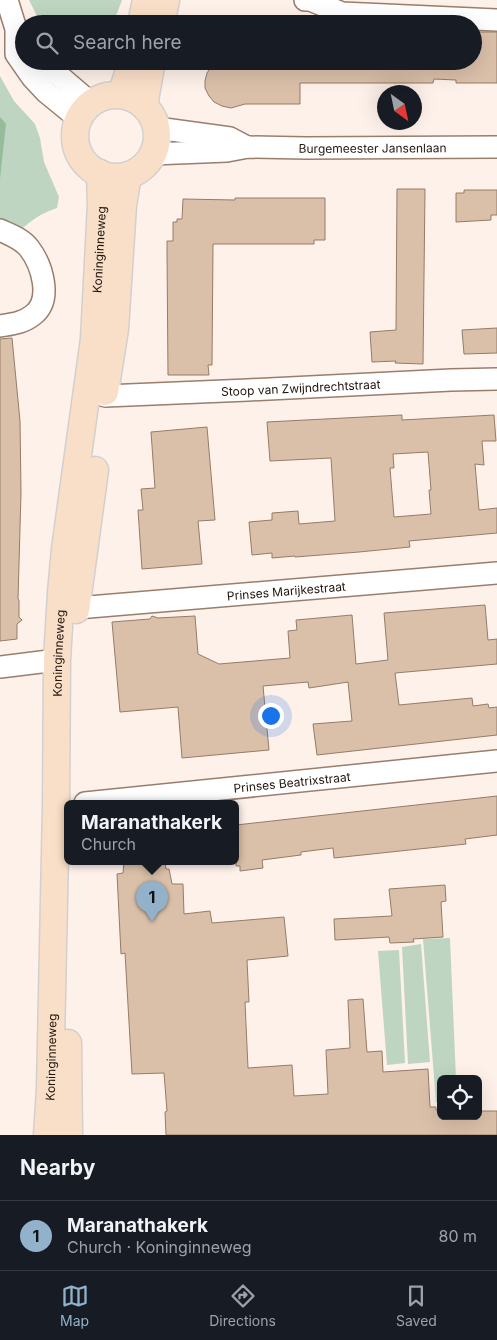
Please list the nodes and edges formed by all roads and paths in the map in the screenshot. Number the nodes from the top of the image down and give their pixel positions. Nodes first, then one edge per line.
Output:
1 (7, 0) edge
2 (146, 0) edge
3 (166, 0) edge
4 (305, 0) edge
5 (143, 15) edge
6 (163, 15) edge
7 (386, 15) edge
8 (482, 19) edge
9 (497, 20) edge
10 (15, 21) edge
11 (27, 70) edge
12 (50, 70) edge
13 (134, 70) edge
14 (150, 70) edge
15 (141, 109) junction
16 (85, 111) junction
17 (248, 147) junction
18 (497, 147) edge
19 (153, 154) junction
20 (100, 174) junction
21 (128, 175) junction
22 (9, 234) edge
23 (0, 326) edge
24 (497, 379) edge
25 (105, 396) junction
26 (497, 573) edge
27 (77, 608) junction
28 (57, 660) junction
29 (0, 667) edge
30 (497, 761) edge
31 (72, 800) edge
32 (114, 800) edge
33 (70, 865) edge
34 (46, 1135) edge
35 (69, 1135) edge

1 - 10 street
2 - 5 main road
3 - 6 main road
4 - 7 street
8 - 9 street
11 - 16 street
12 - 16 street
13 - 15 main road
14 - 15 main road
15 - 16 main road
15 - 17 street, Burgemeester Jansenlaan
15 - 19 main road
16 - 20 main road
17 - 18 street, Burgemeester Jansenlaan
17 - 19 street, Burgemeester Jansenlaan
19 - 21 main road
20 - 21 main road
20 - 28 main road, Koninginneweg
21 - 25 main road, Koninginneweg
22 - 23 street
24 - 25 street, Stoop van Zwijndrechtstraat
25 - 27 main road, Koninginneweg
26 - 27 street, Prinses Marijkestraat
27 - 31 main road, Koninginneweg
28 - 29 street
28 - 34 main road, Koninginneweg
30 - 32 street, Prinses Beatrixstraat
33 - 35 main road, Koninginneweg

